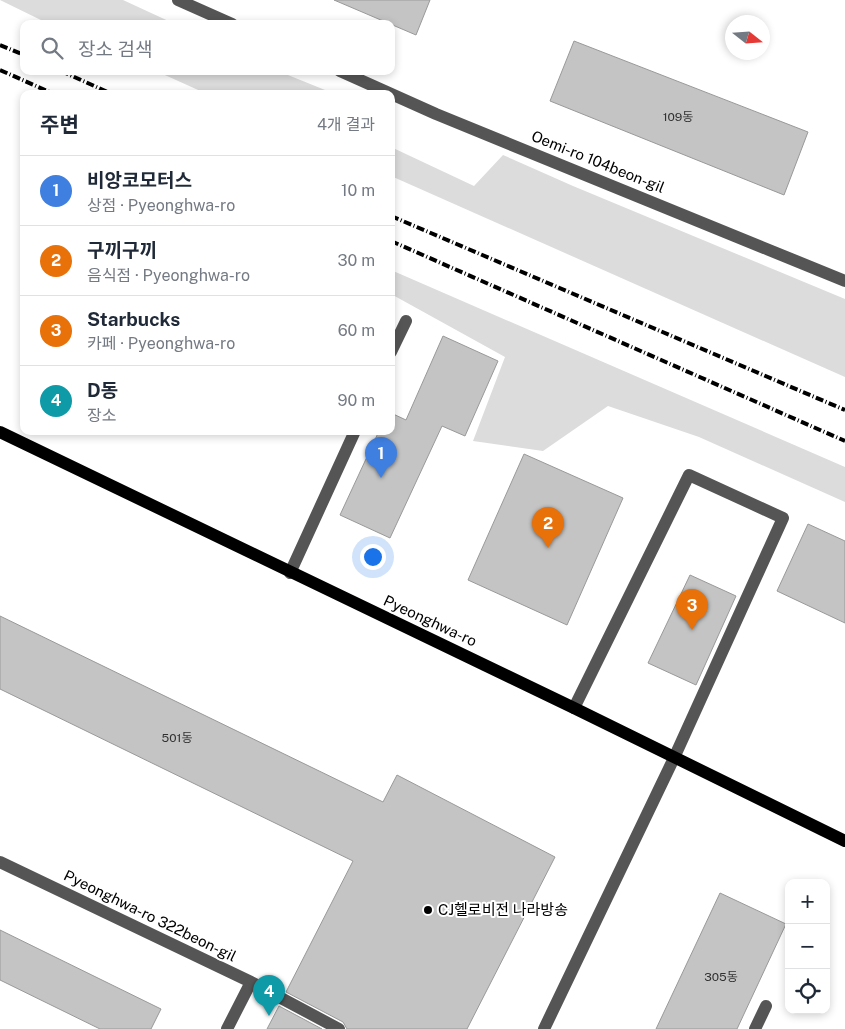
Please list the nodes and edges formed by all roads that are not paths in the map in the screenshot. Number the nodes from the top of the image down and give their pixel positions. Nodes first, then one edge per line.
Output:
1 (178, 0) edge
2 (223, 20) edge
3 (349, 75) edge
4 (382, 90) edge
5 (395, 96) edge
6 (845, 281) edge
7 (406, 320) dead end
8 (395, 343) edge
9 (0, 432) edge
10 (353, 435) edge
11 (290, 573) junction
12 (574, 708) junction
13 (674, 758) junction
14 (845, 841) edge
15 (0, 862) edge
16 (251, 982) junction
17 (766, 1006) dead end
18 (226, 1029) edge
19 (339, 1029) edge
20 (544, 1029) edge
21 (755, 1029) edge

1 - 2 street
3 - 4 street, Oemi-ro 104beon-gil
5 - 6 street, Oemi-ro 104beon-gil
7 - 8 street
9 - 11 main road, Pyeonghwa-ro
10 - 11 street
11 - 12 main road, Pyeonghwa-ro
12 - 13 main road, Pyeonghwa-ro
12 - 13 street
13 - 14 main road, Pyeonghwa-ro
13 - 20 street
15 - 16 street, Pyeonghwa-ro 322beon-gil
16 - 18 street
16 - 19 street, Pyeonghwa-ro 322beon-gil
17 - 21 street

